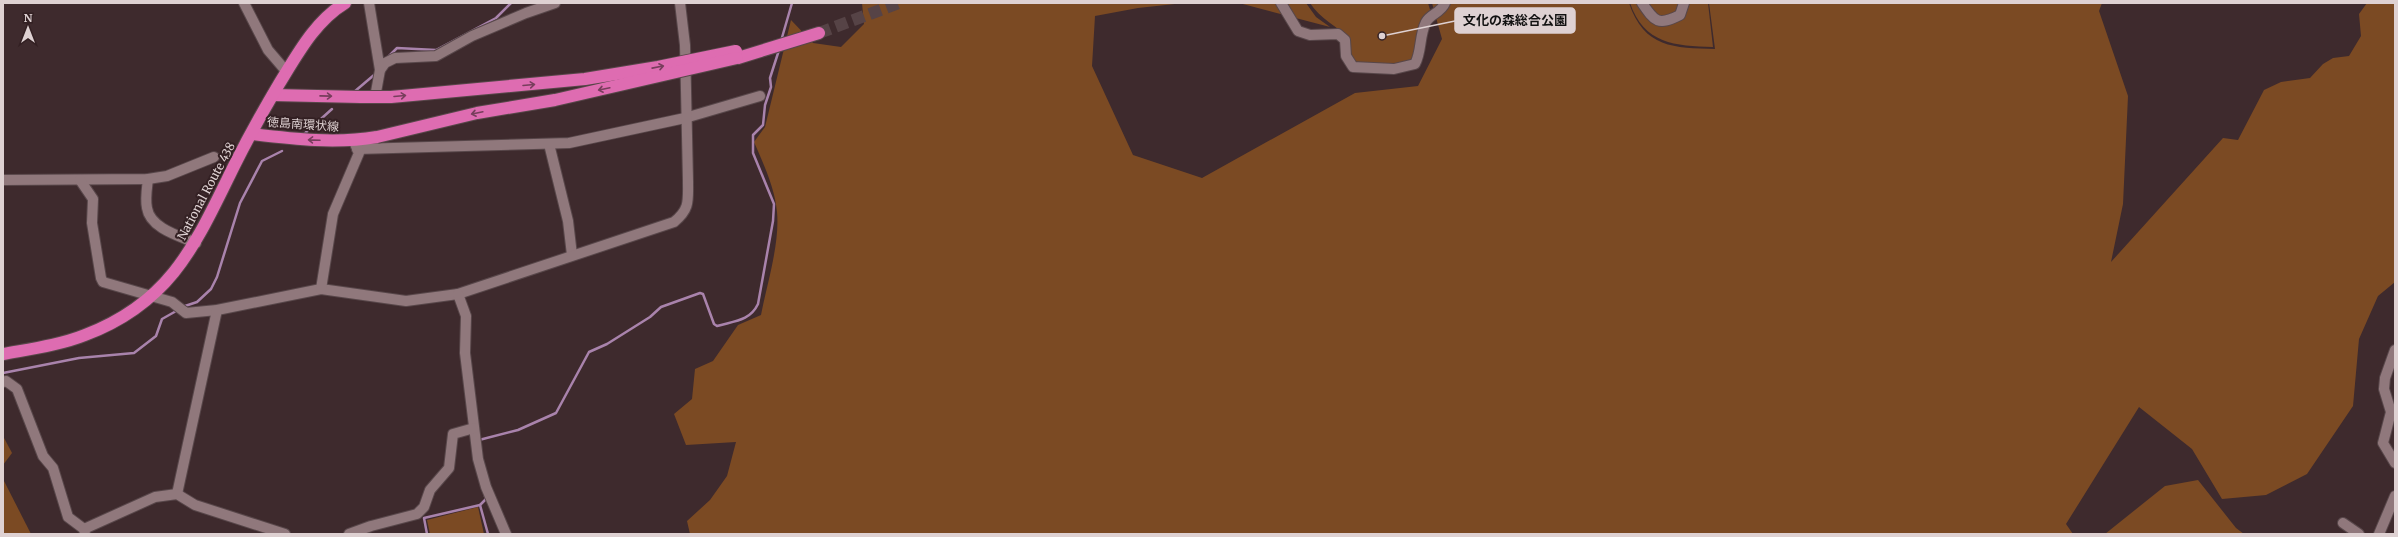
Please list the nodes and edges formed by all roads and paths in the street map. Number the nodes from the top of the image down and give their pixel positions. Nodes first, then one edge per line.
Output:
1 (244, 3) edge
2 (345, 3) edge
3 (369, 3) edge
4 (555, 3) edge
5 (680, 3) edge
6 (1281, 3) edge
7 (1445, 3) edge
8 (1642, 3) edge
9 (1684, 3) edge
10 (818, 30) tunnel mouth
11 (737, 54) junction
12 (380, 70) junction
13 (286, 71) junction
14 (376, 89) dead end
15 (273, 95) junction
16 (760, 96) dead end
17 (685, 118) junction
18 (252, 134) junction
19 (549, 144) junction
20 (355, 145) junction
21 (214, 157) dead end
22 (148, 179) junction
23 (3, 180) edge
24 (80, 180) junction
25 (196, 243) junction
26 (572, 255) junction
27 (321, 289) junction
28 (458, 294) junction
29 (153, 295) junction
30 (217, 310) junction
31 (2395, 350) edge
32 (3, 354) edge
33 (3, 382) edge
34 (474, 428) junction
35 (2395, 463) edge
36 (177, 494) junction
37 (2395, 496) edge
38 (2343, 523) dead end
39 (84, 532) edge
40 (285, 534) edge
41 (349, 534) edge
42 (506, 534) edge
43 (2360, 534) edge
44 (2379, 534) edge

1 - 13 street
2 - 13 highway, National Route 438
3 - 12 street
4 - 12 street
5 - 17 street
6 - 7 street
8 - 9 street
10 - 11 highway
15 -> 11 highway, bridge
11 -> 20 highway, 徳島南環状線, bridge
12 - 14 street
13 - 15 highway, National Route 438
15 - 18 highway, National Route 438
16 - 17 street
17 - 19 street
17 - 26 street
20 -> 18 highway, 徳島南環状線
18 - 25 highway, National Route 438
19 - 20 street
19 - 26 street
20 - 27 street
21 - 22 street
22 - 24 street
22 - 25 street
23 - 24 street
24 - 29 street
25 - 29 highway, National Route 438
26 - 28 street
27 - 28 street
27 - 30 street
28 - 34 street
29 - 30 street
29 - 32 highway, National Route 438
30 - 36 street
31 - 35 street
33 - 39 street
34 - 41 street
34 - 42 street
36 - 39 street
36 - 40 street
37 - 44 street
38 - 43 street

